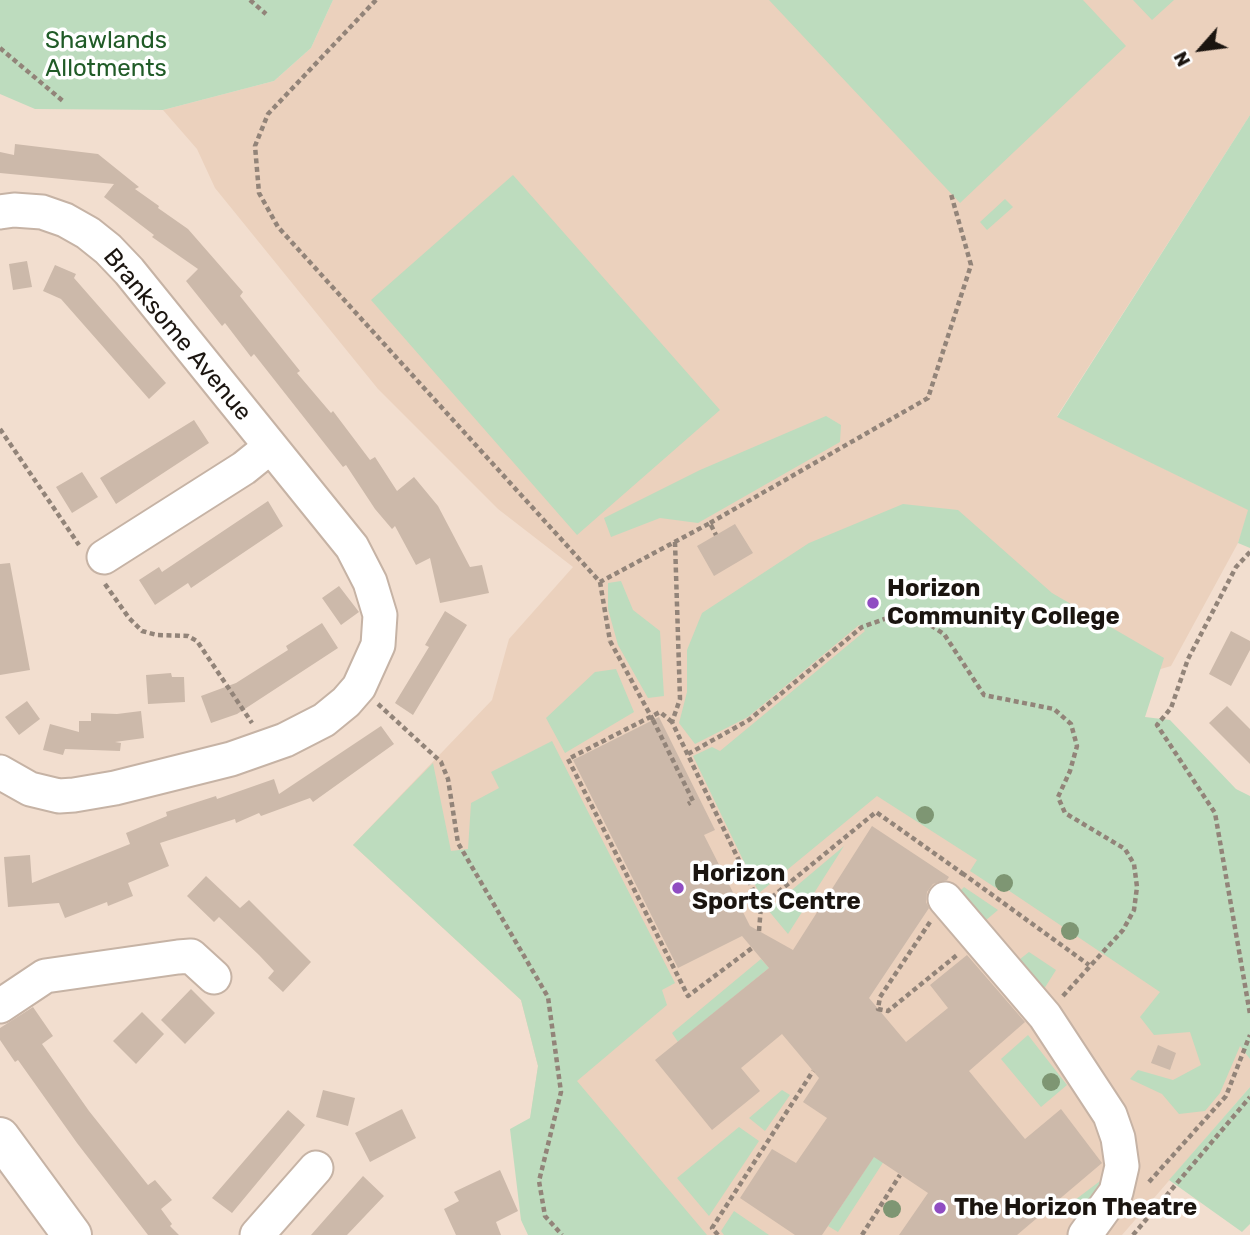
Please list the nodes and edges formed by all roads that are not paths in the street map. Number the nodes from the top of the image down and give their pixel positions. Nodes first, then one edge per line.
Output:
1 (0, 212) edge
2 (270, 447) junction
3 (104, 550) road end
4 (0, 772) edge
5 (953, 886) road end
6 (214, 977) dead end
7 (0, 1006) edge
8 (0, 1137) edge
9 (316, 1168) dead end
10 (72, 1235) edge
11 (257, 1235) edge
12 (1085, 1235) edge

1 - 2 street, Branksome Avenue
2 - 3 street
2 - 4 street, Branksome Avenue
5 - 12 street
6 - 7 street
8 - 10 highway
9 - 11 street

